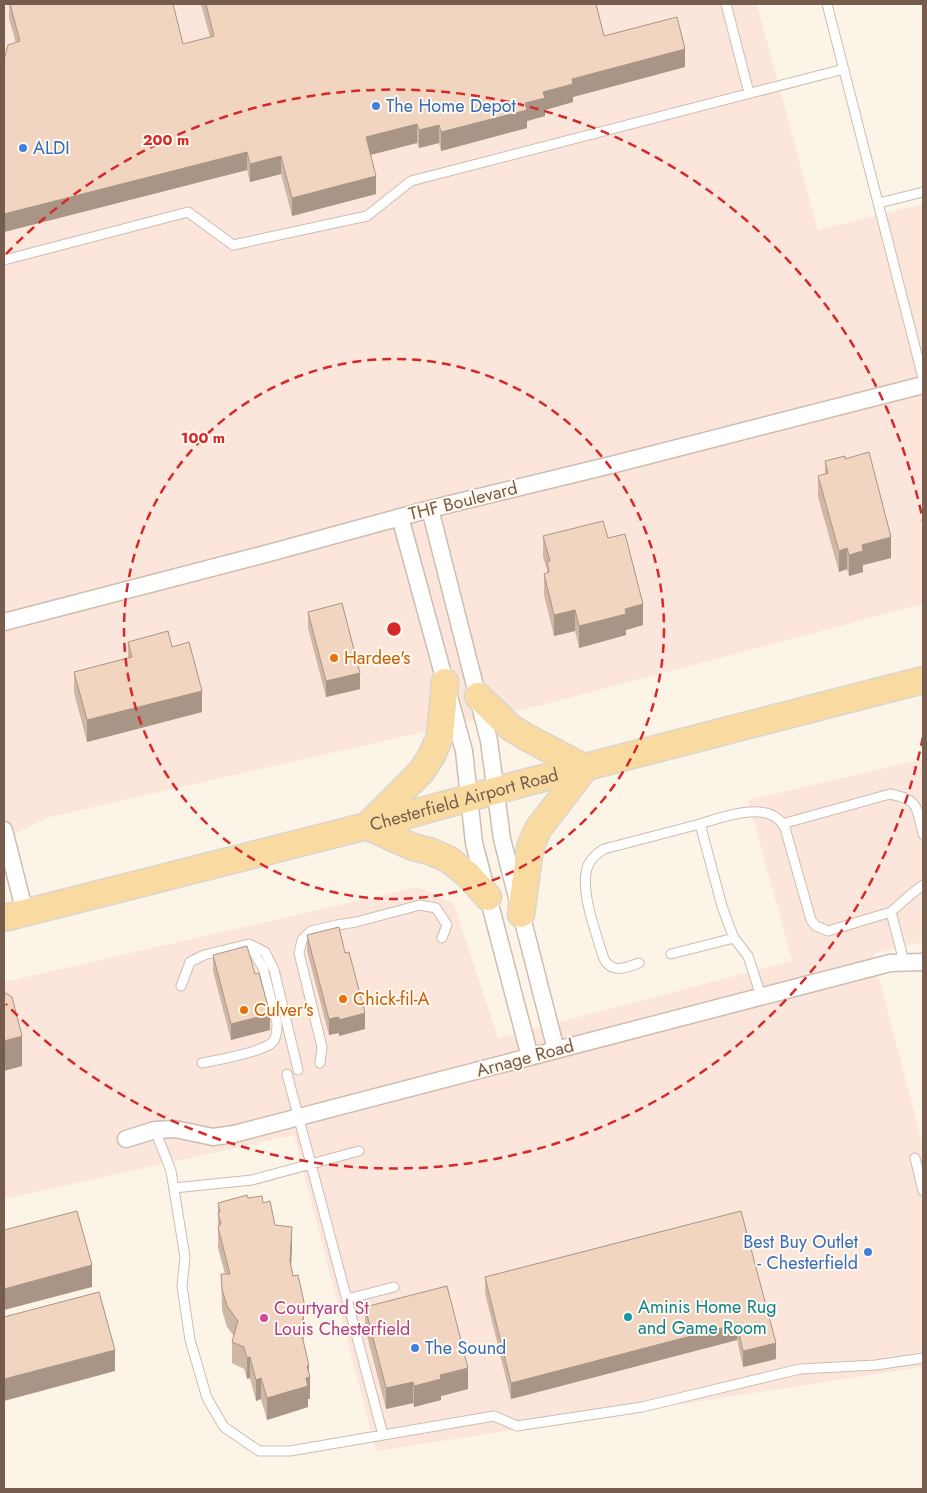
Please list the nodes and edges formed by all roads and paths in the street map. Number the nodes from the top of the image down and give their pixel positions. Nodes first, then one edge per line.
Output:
1 (726, 4) edge
2 (827, 4) edge
3 (844, 69) junction
4 (749, 93) junction
5 (923, 192) edge
6 (878, 204) junction
7 (4, 260) edge
8 (923, 378) edge
9 (923, 385) edge
10 (430, 509) junction
11 (400, 517) junction
12 (4, 622) edge
13 (923, 680) edge
14 (445, 682) junction
15 (478, 696) junction
16 (585, 768) junction
17 (496, 790) junction
18 (468, 798) junction
19 (700, 824) junction
20 (782, 824) junction
21 (367, 826) junction
22 (4, 830) edge
23 (923, 834) edge
24 (923, 885) edge
25 (488, 897) junction
26 (891, 912) junction
27 (521, 914) junction
28 (14, 916) edge
29 (442, 938) dead end
30 (734, 938) junction
31 (249, 944) junction
32 (671, 954) dead end
33 (902, 962) junction
34 (923, 962) edge
35 (640, 963) dead end
36 (181, 986) dead end
37 (761, 996) junction
38 (556, 1050) junction
39 (530, 1057) junction
40 (202, 1063) dead end
41 (320, 1063) dead end
42 (298, 1070) dead end
43 (287, 1074) dead end
44 (299, 1117) junction
45 (155, 1130) junction
46 (126, 1139) dead end
47 (359, 1151) dead end
48 (915, 1158) dead end
49 (312, 1164) junction
50 (174, 1188) junction
51 (923, 1191) edge
52 (394, 1287) dead end
53 (347, 1299) junction
54 (923, 1358) edge
55 (383, 1435) junction

1 - 4 lane
2 - 3 lane
3 - 4 lane
3 - 6 lane
4 - 7 lane
5 - 6 lane
6 - 8 lane
9 - 10 street, THF Boulevard
10 - 11 street, THF Boulevard
10 - 15 street
11 - 12 street, THF Boulevard
11 - 14 street
13 - 16 main road, Chesterfield Airport Road
14 - 18 street
14 - 21 main road
15 - 16 main road
15 - 17 street
16 - 17 main road, Chesterfield Airport Road
16 - 27 main road
17 - 18 main road, Chesterfield Airport Road
17 - 27 street
18 - 21 main road, Chesterfield Airport Road
18 - 25 street
19 - 20 lane
19 - 30 lane
19 - 35 lane
20 - 23 lane
20 - 26 lane
21 - 25 main road
21 - 28 main road, Chesterfield Airport Road
22 - 28 street
24 - 26 lane
25 - 39 street
26 - 33 lane
27 - 38 street
29 - 41 lane
30 - 32 lane
30 - 37 lane
31 - 36 lane
31 - 40 lane
31 - 42 lane
33 - 34 street, Arnage Road
33 - 37 street, Arnage Road
37 - 38 street, Arnage Road
38 - 39 street, Arnage Road
39 - 44 street, Arnage Road
43 - 44 lane
44 - 45 street, Arnage Road
44 - 49 lane
45 - 46 street, Arnage Road
45 - 50 lane
47 - 49 lane
48 - 51 lane
49 - 50 lane
49 - 53 lane
50 - 55 lane
52 - 53 lane
53 - 55 lane
54 - 55 lane

